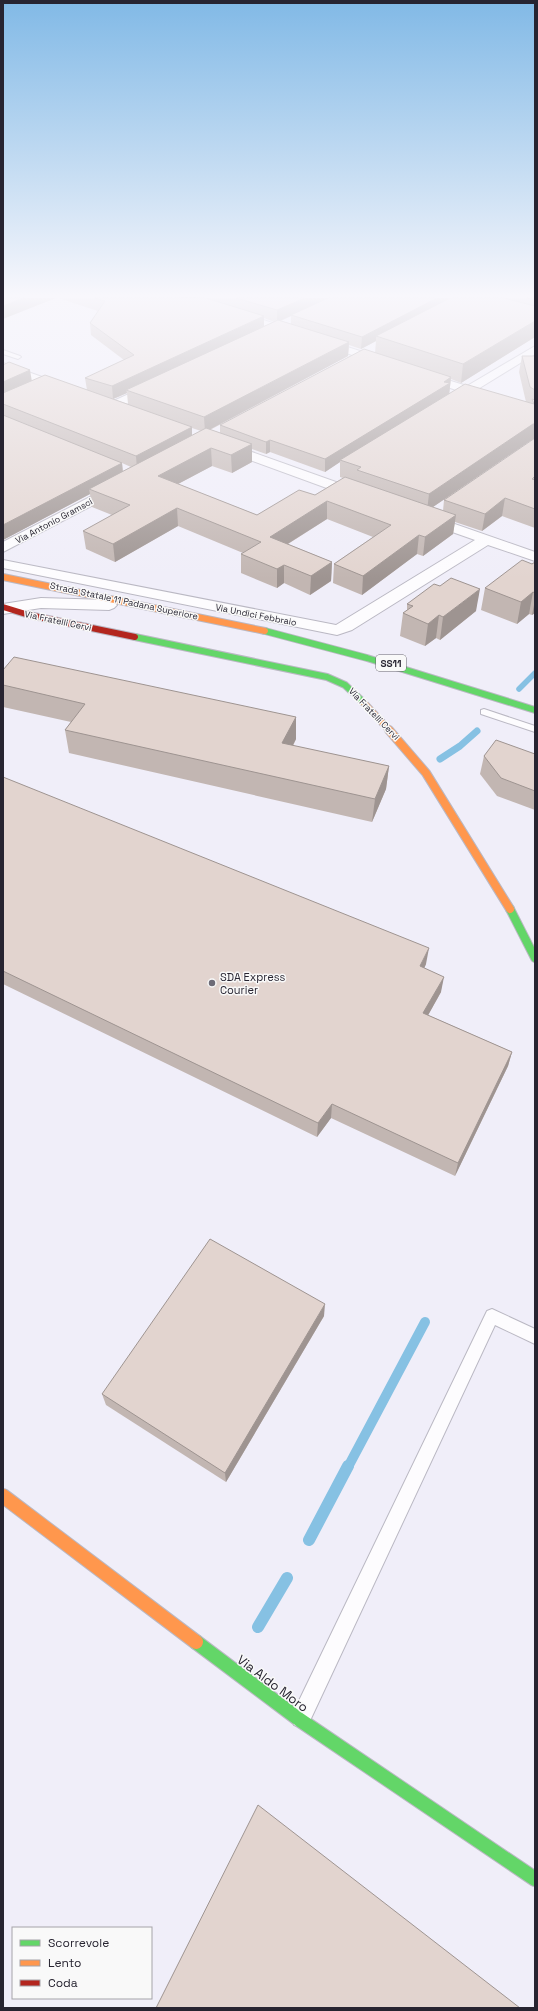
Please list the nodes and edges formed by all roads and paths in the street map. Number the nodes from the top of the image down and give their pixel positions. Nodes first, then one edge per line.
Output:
1 (74, 392) edge
2 (144, 392) edge
3 (466, 392) edge
4 (475, 392) edge
5 (77, 393) edge
6 (99, 401) edge
7 (447, 403) edge
8 (113, 406) junction
9 (126, 411) edge
10 (535, 412) edge
11 (210, 442) edge
12 (334, 473) dead end
13 (132, 479) edge
14 (321, 481) junction
15 (370, 498) edge
16 (444, 508) edge
17 (412, 513) edge
18 (428, 519) junction
19 (486, 540) junction
20 (3, 548) edge
21 (535, 557) edge
22 (3, 564) edge
23 (3, 577) edge
24 (3, 584) edge
25 (108, 605) junction
26 (4, 608) edge
27 (245, 627) junction
28 (535, 710) edge
29 (484, 712) dead end
30 (535, 729) edge
31 (535, 958) edge
32 (535, 1337) edge
33 (3, 1496) edge
34 (300, 1720) junction
35 (535, 1879) edge

1 - 5 street
2 - 8 street
3 - 7 street
4 - 10 street
6 - 8 street
8 - 9 street
11 - 14 street
12 - 14 street
13 - 20 street, Via Antonio Gramsci
14 - 15 street
16 - 18 street
17 - 18 street
18 - 19 street
19 - 21 street
19 - 22 street, Via Undici Febbraio
23 - 27 street, Strada Statale 11 Padana Superiore / SS11
24 - 25 street, Strada Statale 11 Padana Superiore / SS11
25 - 26 street
25 - 27 street, Strada Statale 11 Padana Superiore / SS11
26 - 31 street, Via Fratelli Cervi
27 - 28 street, Strada Statale 11 Padana Superiore / SS11
29 - 30 lane
32 - 34 lane
33 - 34 street, Via Aldo Moro
34 - 35 street, Via Aldo Moro

